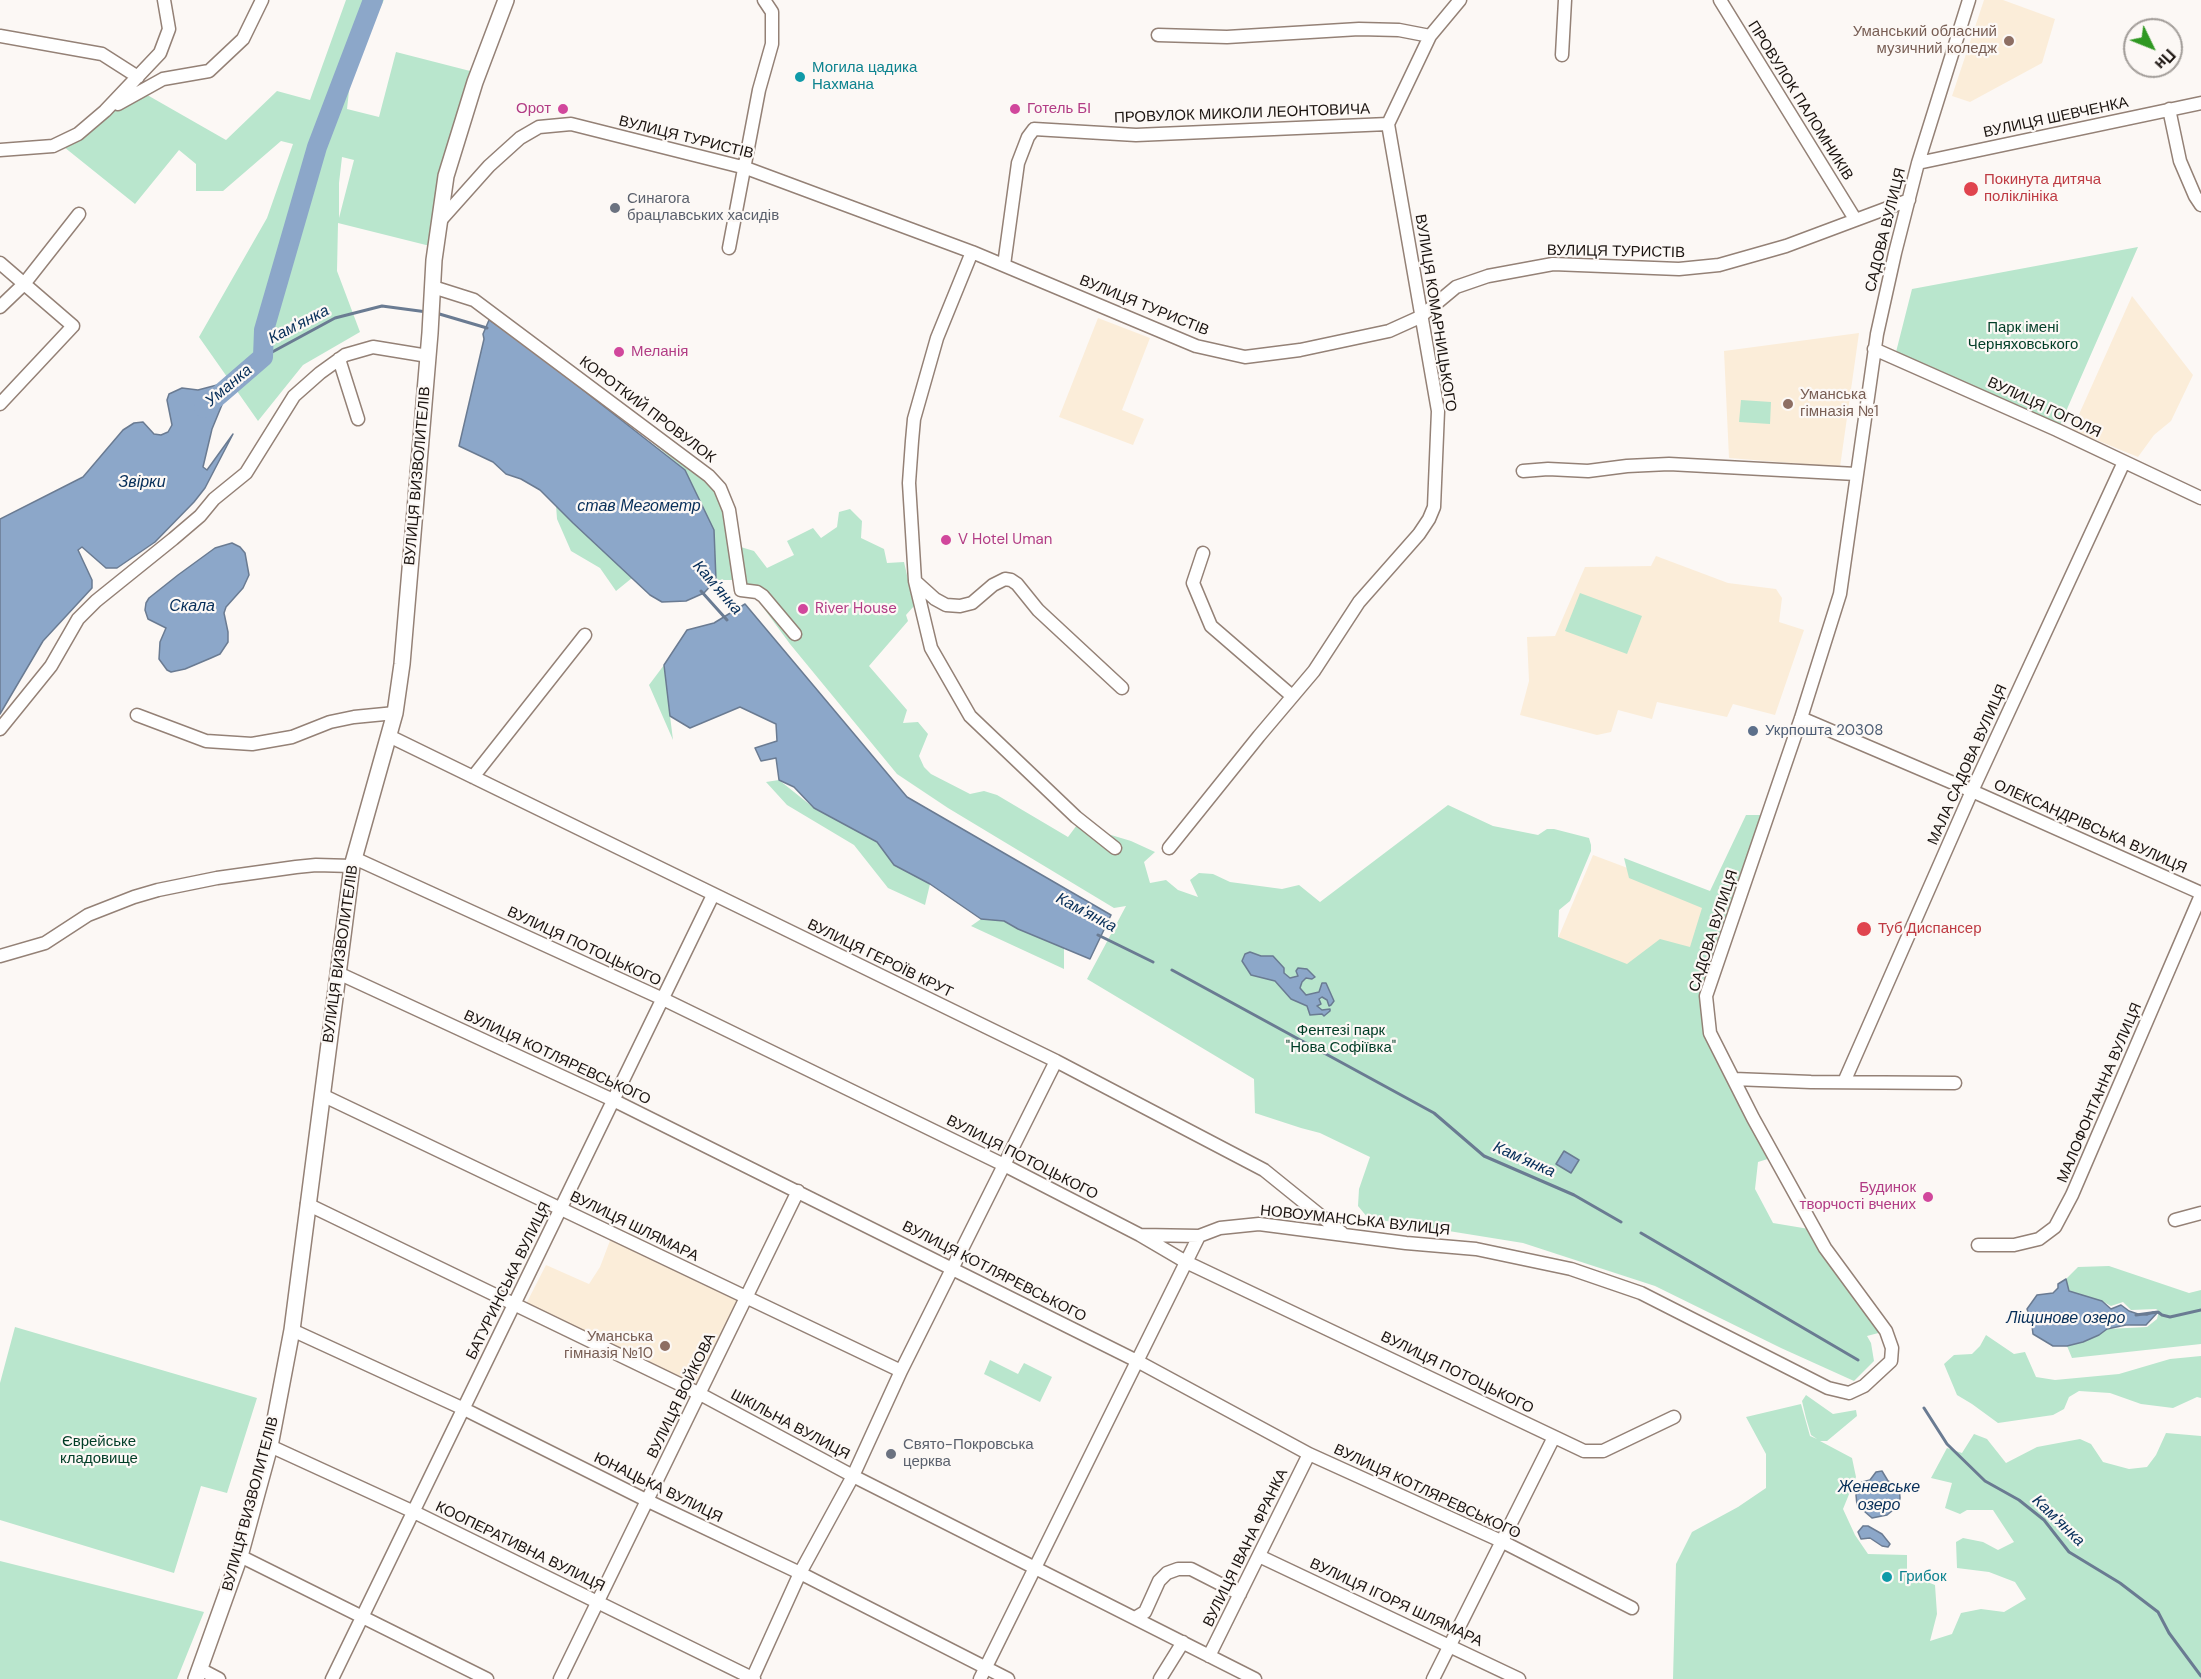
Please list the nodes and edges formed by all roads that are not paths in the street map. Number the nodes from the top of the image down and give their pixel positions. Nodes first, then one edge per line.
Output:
1 (164, 0) edge
2 (262, 0) edge
3 (506, 0) edge
4 (764, 0) edge
5 (1460, 0) edge
6 (1565, 0) edge
7 (1720, 0) edge
8 (1969, 0) edge
9 (1158, 34) dead end
10 (0, 36) edge
11 (1430, 36) junction
12 (1562, 55) dead end
13 (138, 77) junction
14 (2201, 103) edge
15 (2169, 110) junction
16 (105, 111) junction
17 (1388, 124) junction
18 (0, 150) edge
19 (1918, 163) junction
20 (746, 168) junction
21 (1909, 200) junction
22 (2201, 206) edge
23 (79, 214) dead end
24 (1855, 219) junction
25 (439, 222) junction
26 (729, 248) dead end
27 (972, 252) junction
28 (0, 263) edge
29 (1004, 265) junction
30 (24, 284) junction
31 (433, 292) junction
32 (0, 307) edge
33 (1420, 316) junction
34 (1874, 349) junction
35 (428, 356) junction
36 (339, 359) junction
37 (0, 404) edge
38 (358, 419) dead end
39 (2124, 462) junction
40 (1522, 471) dead end
41 (1856, 474) junction
42 (2201, 498) edge
43 (1203, 553) dead end
44 (915, 582) junction
45 (795, 634) dead end
46 (585, 635) dead end
47 (1122, 688) dead end
48 (1292, 696) junction
49 (395, 713) junction
50 (137, 715) dead end
51 (1801, 718) junction
52 (0, 729) edge
53 (389, 736) junction
54 (473, 777) junction
55 (1972, 791) junction
56 (1115, 848) dead end
57 (1168, 848) dead end
58 (353, 862) junction
59 (2201, 894) edge
60 (713, 895) junction
61 (0, 956) edge
62 (338, 974) junction
63 (663, 999) junction
64 (1056, 1061) junction
65 (1734, 1079) junction
66 (1845, 1082) junction
67 (1955, 1083) dead end
68 (322, 1095) junction
69 (613, 1100) junction
70 (1004, 1165) junction
71 (798, 1191) junction
72 (307, 1204) junction
73 (561, 1208) junction
74 (2201, 1213) edge
75 (2175, 1221) dead end
76 (1343, 1233) junction
77 (1140, 1235) junction
78 (1199, 1236) junction
79 (1978, 1245) dead end
80 (1186, 1262) junction
81 (953, 1268) junction
82 (747, 1298) junction
83 (515, 1303) junction
84 (292, 1330) junction
85 (1137, 1361) junction
86 (901, 1371) junction
87 (1864, 1386) joint
88 (700, 1394) junction
89 (464, 1409) junction
90 (1674, 1417) dead end
91 (1554, 1437) junction
92 (270, 1446) junction
93 (1309, 1454) junction
94 (853, 1476) junction
95 (648, 1501) junction
96 (414, 1512) junction
97 (1501, 1541) junction
98 (240, 1556) junction
99 (1259, 1556) junction
100 (1036, 1567) junction
101 (800, 1573) junction
102 (1240, 1594) junction
103 (598, 1602) junction
104 (1632, 1608) dead end
105 (363, 1617) junction
106 (1135, 1618) junction
107 (1183, 1642) junction
108 (1450, 1645) junction
109 (1209, 1656) junction
110 (983, 1673) edge
111 (198, 1674) edge
112 (219, 1679) edge
113 (332, 1679) edge
114 (487, 1679) edge
115 (561, 1679) edge
116 (753, 1679) edge
117 (1008, 1679) edge
118 (1160, 1679) edge
119 (1255, 1679) edge
120 (1433, 1679) edge
121 (1519, 1679) edge

1 - 13 street
2 - 16 street
3 - 25 main road, ВУЛИЦЯ ВИЗВОЛИТЕЛІВ
4 - 20 street
5 - 11 street
6 - 12 street
7 - 24 street, ПРОВУЛОК ПАЛОМНИКІВ
8 - 19 street, САДОВА ВУЛИЦЯ
9 - 11 street
10 - 13 street
11 - 17 street
13 - 16 street
14 - 15 street, ВУЛИЦЯ ШЕВЧЕНКА
15 - 19 street, ВУЛИЦЯ ШЕВЧЕНКА
15 - 22 street
16 - 18 street
17 - 29 street, ПРОВУЛОК МИКОЛИ ЛЕОНТОВИЧА
17 - 33 street, ВУЛИЦЯ КОМАРНИЦЬКОГО
19 - 21 street, САДОВА ВУЛИЦЯ
20 - 25 street, ВУЛИЦЯ ТУРИСТІВ
20 - 26 street
20 - 27 street, ВУЛИЦЯ ТУРИСТІВ
21 - 24 street, ВУЛИЦЯ ТУРИСТІВ
21 - 34 street, САДОВА ВУЛИЦЯ
23 - 30 street
24 - 33 street, ВУЛИЦЯ ТУРИСТІВ
25 - 31 main road, ВУЛИЦЯ ВИЗВОЛИТЕЛІВ
27 - 29 street, ВУЛИЦЯ ТУРИСТІВ
27 - 44 street
28 - 30 street
29 - 33 street, ВУЛИЦЯ ТУРИСТІВ
30 - 32 street
30 - 37 street
31 - 35 main road, ВУЛИЦЯ ВИЗВОЛИТЕЛІВ
31 - 45 street, КОРОТКИЙ ПРОВУЛОК
33 - 48 street, ВУЛИЦЯ КОМАРНИЦЬКОГО
34 - 39 street, ВУЛИЦЯ ГОГОЛЯ
34 - 41 street, САДОВА ВУЛИЦЯ
35 - 36 street
35 - 49 main road, ВУЛИЦЯ ВИЗВОЛИТЕЛІВ
36 - 38 street
36 - 52 street
39 - 42 street, ВУЛИЦЯ ГОГОЛЯ
39 - 55 street, МАЛА САДОВА ВУЛИЦЯ
40 - 41 street
41 - 51 street, САДОВА ВУЛИЦЯ
43 - 48 street
44 - 47 street
44 - 56 street
46 - 54 street
48 - 57 street, ВУЛИЦЯ КОМАРНИЦЬКОГО
49 - 50 street
49 - 53 main road, ВУЛИЦЯ ВИЗВОЛИТЕЛІВ
51 - 55 street, ОЛЕКСАНДРІВСЬКА ВУЛИЦЯ
51 - 65 street, САДОВА ВУЛИЦЯ
53 - 54 street, ВУЛИЦЯ ГЕРОЇВ КРУТ
53 - 58 main road, ВУЛИЦЯ ВИЗВОЛИТЕЛІВ
54 - 60 street, ВУЛИЦЯ ГЕРОЇВ КРУТ
55 - 59 street, ОЛЕКСАНДРІВСЬКА ВУЛИЦЯ
55 - 66 street, МАЛА САДОВА ВУЛИЦЯ
58 - 61 street
58 - 62 main road, ВУЛИЦЯ ВИЗВОЛИТЕЛІВ
58 - 63 street, ВУЛИЦЯ ПОТОЦЬКОГО
59 - 79 street, МАЛОФОНТАННА ВУЛИЦЯ
60 - 63 street, БАТУРИНСЬКА ВУЛИЦЯ
60 - 64 street, ВУЛИЦЯ ГЕРОЇВ КРУТ
62 - 68 main road, ВУЛИЦЯ ВИЗВОЛИТЕЛІВ
62 - 69 street, ВУЛИЦЯ КОТЛЯРЕВСЬКОГО
63 - 69 street, БАТУРИНСЬКА ВУЛИЦЯ
63 - 70 street, ВУЛИЦЯ ПОТОЦЬКОГО
64 - 70 street
64 - 76 street, ВУЛИЦЯ ГЕРОЇВ КРУТ
65 - 66 street
65 - 87 street, САДОВА ВУЛИЦЯ
66 - 67 street
68 - 72 main road, ВУЛИЦЯ ВИЗВОЛИТЕЛІВ
68 - 73 street, ВУЛИЦЯ ШЛЯМАРА
69 - 71 street, ВУЛИЦЯ КОТЛЯРЕВСЬКОГО
69 - 73 street, БАТУРИНСЬКА ВУЛИЦЯ
70 - 77 street, ВУЛИЦЯ ПОТОЦЬКОГО
70 - 81 street
71 - 81 street, ВУЛИЦЯ КОТЛЯРЕВСЬКОГО
71 - 82 street, ВУЛИЦЯ ВОЙКОВА
72 - 83 street, ШКІЛЬНА ВУЛИЦЯ
72 - 84 main road, ВУЛИЦЯ ВИЗВОЛИТЕЛІВ
73 - 82 street, ВУЛИЦЯ ШЛЯМАРА
73 - 83 street, БАТУРИНСЬКА ВУЛИЦЯ
74 - 75 street
76 - 78 street, НОВОУМАНСЬКА ВУЛИЦЯ
76 - 87 street, НОВОУМАНСЬКА ВУЛИЦЯ
77 - 78 street, НОВОУМАНСЬКА ВУЛИЦЯ
77 - 80 street, ВУЛИЦЯ ПОТОЦЬКОГО
78 - 80 street
80 - 85 street
80 - 91 street, ВУЛИЦЯ ПОТОЦЬКОГО
81 - 85 street, ВУЛИЦЯ КОТЛЯРЕВСЬКОГО
81 - 86 street
82 - 86 street, ВУЛИЦЯ ШЛЯМАРА
82 - 88 street, ВУЛИЦЯ ВОЙКОВА
83 - 88 street, ШКІЛЬНА ВУЛИЦЯ
83 - 89 street, БАТУРИНСЬКА ВУЛИЦЯ
84 - 89 street, ЮНАЦЬКА ВУЛИЦЯ
84 - 92 main road, ВУЛИЦЯ ВИЗВОЛИТЕЛІВ
85 - 93 street, ВУЛИЦЯ КОТЛЯРЕВСЬКОГО
85 - 100 street
86 - 94 street
88 - 94 street, ШКІЛЬНА ВУЛИЦЯ
88 - 95 street, ВУЛИЦЯ ВОЙКОВА
89 - 95 street, ЮНАЦЬКА ВУЛИЦЯ
89 - 96 street, БАТУРИНСЬКА ВУЛИЦЯ
90 - 91 street, ВУЛИЦЯ ПОТОЦЬКОГО
91 - 97 street
92 - 96 street, КООПЕРАТИВНА ВУЛИЦЯ
92 - 98 main road, ВУЛИЦЯ ВИЗВОЛИТЕЛІВ
93 - 97 street, ВУЛИЦЯ КОТЛЯРЕВСЬКОГО
93 - 99 street, ВУЛИЦЯ ІВАНА ФРАНКА
94 - 100 street, ШКІЛЬНА ВУЛИЦЯ
94 - 101 street
95 - 101 street, ЮНАЦЬКА ВУЛИЦЯ
95 - 103 street, ВУЛИЦЯ ВОЙКОВА
96 - 103 street, КООПЕРАТИВНА ВУЛИЦЯ
96 - 105 street, БАТУРИНСЬКА ВУЛИЦЯ
97 - 104 street, ВУЛИЦЯ КОТЛЯРЕВСЬКОГО
97 - 108 street
98 - 105 street
98 - 111 main road, ВУЛИЦЯ ВИЗВОЛИТЕЛІВ
99 - 102 street, ВУЛИЦЯ ІВАНА ФРАНКА
99 - 108 street, ВУЛИЦЯ ІГОРЯ ШЛЯМАРА
100 - 106 street, ШКІЛЬНА ВУЛИЦЯ
100 - 110 street
101 - 110 street, ЮНАЦЬКА ВУЛИЦЯ
101 - 116 street
102 - 106 street
102 - 109 street, ВУЛИЦЯ ІВАНА ФРАНКА
103 - 115 street, ВУЛИЦЯ ВОЙКОВА
103 - 116 street, КООПЕРАТИВНА ВУЛИЦЯ
105 - 113 street, БАТУРИНСЬКА ВУЛИЦЯ
105 - 114 street
106 - 107 street, ШКІЛЬНА ВУЛИЦЯ
107 - 109 street, ШКІЛЬНА ВУЛИЦЯ
107 - 118 street
108 - 120 street
108 - 121 street, ВУЛИЦЯ ІГОРЯ ШЛЯМАРА
109 - 119 street, ШКІЛЬНА ВУЛИЦЯ
110 - 117 street, ЮНАЦЬКА ВУЛИЦЯ
111 - 112 street

